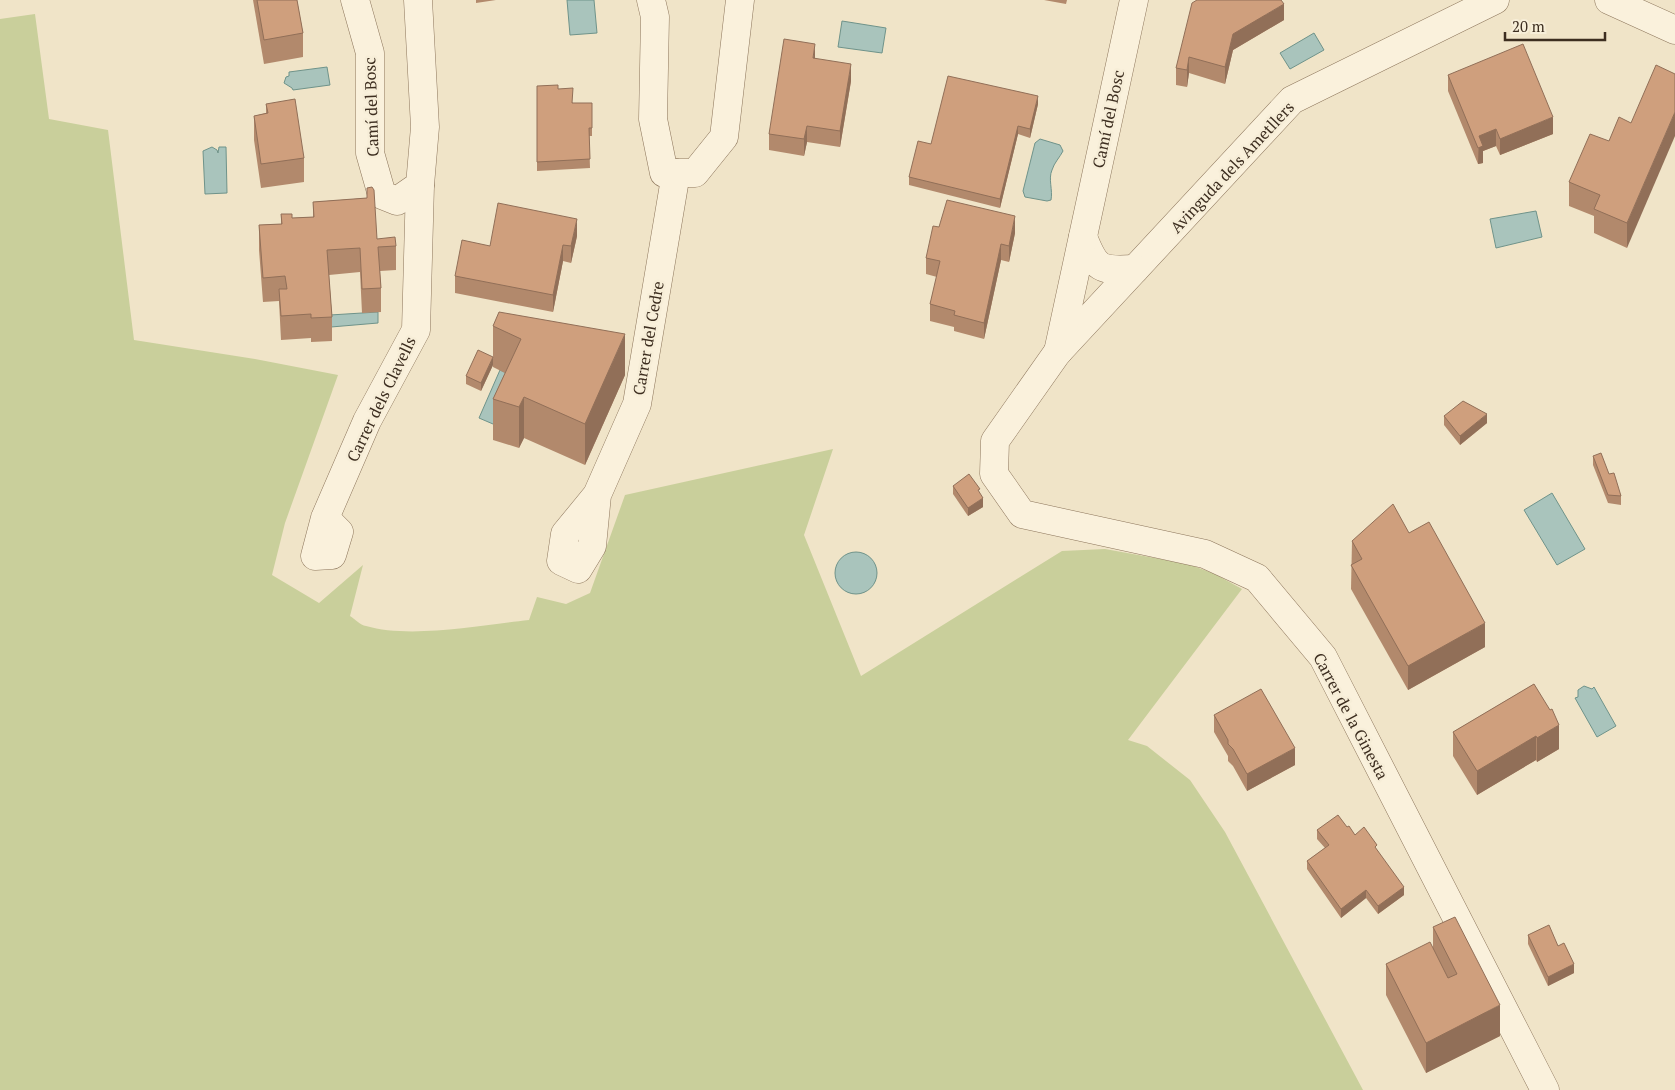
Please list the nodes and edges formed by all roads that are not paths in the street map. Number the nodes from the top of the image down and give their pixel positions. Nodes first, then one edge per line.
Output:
1 (355, 0) edge
2 (418, 0) edge
3 (651, 0) edge
4 (740, 0) edge
5 (1134, 0) edge
6 (1495, 0) edge
7 (1608, 0) edge
8 (1675, 30) edge
9 (676, 174) junction
10 (420, 185) junction
11 (1082, 237) junction
12 (1135, 269) junction
13 (1057, 354) junction
14 (597, 495) dead end
15 (325, 518) dead end
16 (1545, 1090) edge

1 - 10 street, Camí del Bosc
2 - 10 street
3 - 9 street
4 - 9 street
5 - 11 street, Camí del Bosc
6 - 12 street, Avinguda dels Ametllers
7 - 8 street
9 - 14 street, Carrer del Cedre
10 - 15 street, Carrer dels Clavells
11 - 12 street
11 - 13 street, Camí del Bosc
12 - 13 street, Avinguda dels Ametllers
13 - 16 street, Carrer de la Ginesta

